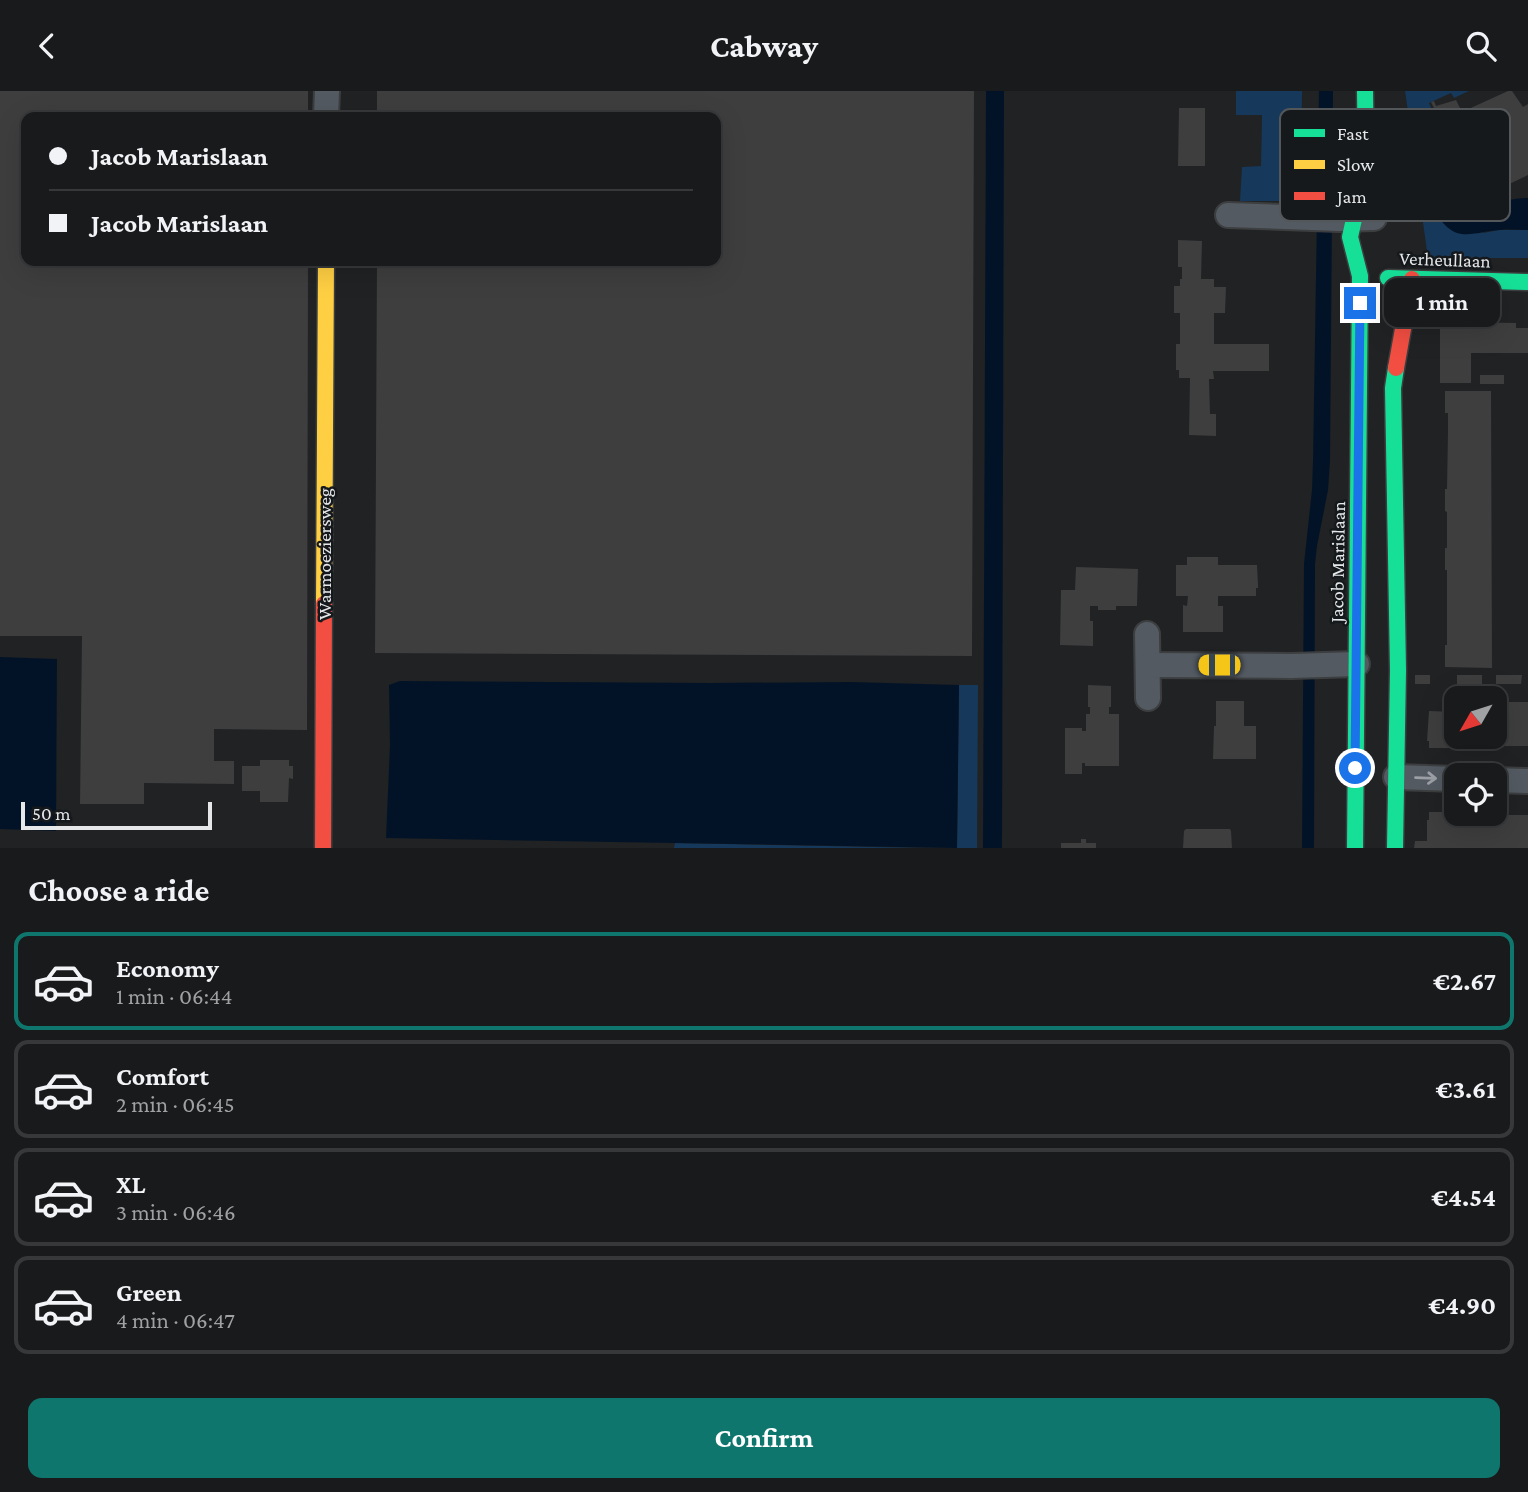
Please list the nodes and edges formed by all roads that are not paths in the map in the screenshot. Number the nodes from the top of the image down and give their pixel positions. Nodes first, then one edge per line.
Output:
1 (327, 91) edge
2 (1365, 91) edge
3 (1365, 109) edge
4 (326, 112) edge
5 (1228, 215) dead end
6 (1280, 217) edge
7 (1325, 221) edge
8 (1362, 221) edge
9 (1361, 229) junction
10 (326, 266) edge
11 (1360, 276) junction
12 (1412, 279) junction
13 (1528, 282) edge
14 (1147, 634) dead end
15 (1357, 664) junction
16 (1148, 665) junction
17 (1148, 698) dead end
18 (1396, 777) junction
19 (1444, 779) edge
20 (1507, 780) edge
21 (1528, 781) edge
22 (323, 848) edge
23 (1355, 848) edge
24 (1395, 848) edge

1 - 4 street
2 - 3 street, Jacob Marislaan
5 - 6 street
7 - 9 street
8 - 9 street, Jacob Marislaan
9 - 11 street, Jacob Marislaan
9 - 11 street, Jacob Marislaan
10 - 22 street, Warmoeziersweg
11 - 12 street, Verheullaan
11 - 15 street, Jacob Marislaan
12 - 13 street, Verheullaan
12 - 18 street
14 - 16 street
15 - 16 street
15 - 23 street, Jacob Marislaan
16 - 17 street
18 -> 19 street
18 - 24 street
20 - 21 street

